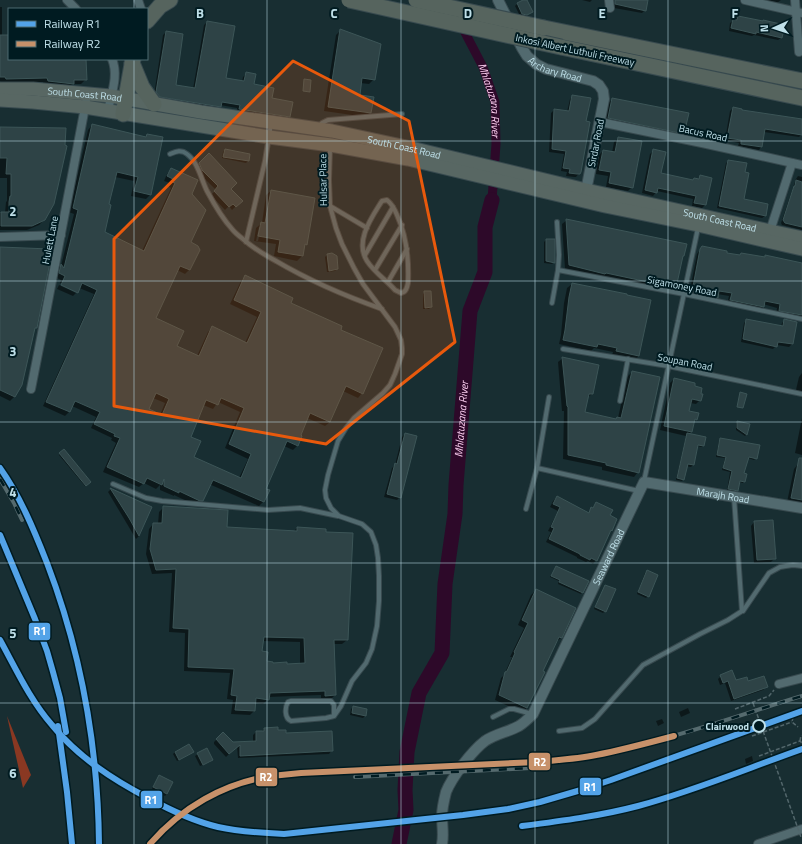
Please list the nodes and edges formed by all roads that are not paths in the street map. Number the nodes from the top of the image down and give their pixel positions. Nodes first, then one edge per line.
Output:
1 (67, 0) edge
2 (170, 0) edge
3 (349, 0) edge
4 (416, 0) edge
5 (498, 0) edge
6 (746, 0) edge
7 (795, 0) edge
8 (75, 8) edge
9 (799, 13) edge
10 (148, 20) edge
11 (800, 52) dead end
12 (112, 60) edge
13 (133, 61) edge
14 (802, 81) edge
15 (599, 85) joint
16 (0, 89) edge
17 (87, 94) junction
18 (33, 96) junction
19 (118, 97) junction
20 (802, 98) edge
21 (0, 100) edge
22 (154, 104) junction
23 (85, 107) junction
24 (116, 112) junction
25 (202, 112) junction
26 (402, 114) dead end
27 (222, 115) junction
28 (272, 122) junction
29 (600, 122) junction
30 (200, 126) junction
31 (221, 129) junction
32 (318, 129) junction
33 (332, 131) junction
34 (269, 137) junction
35 (331, 145) junction
36 (410, 153) junction
37 (170, 154) dead end
38 (792, 163) junction
39 (802, 165) edge
40 (585, 195) junction
41 (330, 206) junction
42 (393, 207) junction
43 (557, 222) dead end
44 (402, 225) junction
45 (698, 225) junction
46 (366, 228) junction
47 (770, 231) junction
48 (61, 235) junction
49 (0, 237) edge
50 (802, 238) edge
51 (246, 242) junction
52 (407, 249) junction
53 (802, 249) edge
54 (364, 256) junction
55 (375, 270) junction
56 (558, 270) junction
57 (388, 282) junction
58 (684, 294) junction
59 (552, 303) dead end
60 (382, 309) junction
61 (802, 319) edge
62 (563, 349) dead end
63 (628, 359) junction
64 (668, 366) junction
65 (31, 389) dead end
66 (802, 394) edge
67 (549, 397) dead end
68 (620, 401) dead end
69 (538, 468) junction
70 (644, 482) junction
71 (114, 484) dead end
72 (639, 491) junction
73 (734, 496) junction
74 (802, 508) edge
75 (526, 509) dead end
76 (339, 516) junction
77 (802, 566) edge
78 (742, 611) junction
79 (802, 678) edge
80 (779, 684) dead end
81 (533, 714) junction
82 (334, 716) junction
83 (493, 717) dead end
84 (559, 731) dead end
85 (802, 833) edge
86 (442, 844) edge
87 (758, 844) edge

1 - 8 street
2 - 10 highway
3 - 20 highway, Inkosi Albert Luthuli Freeway, bridge
4 - 14 highway, Inkosi Albert Luthuli Freeway, bridge
5 - 15 street, Archary Road
6 - 9 street
7 - 9 street
9 - 11 street
12 - 19 street
13 - 19 highway
13 - 22 highway
15 - 29 street, Sirdar Road
16 - 18 highway, South Coast Road
17 - 18 highway, South Coast Road
17 - 19 highway, South Coast Road
17 - 23 street, Hulett Lane
18 - 21 highway, South Coast Road
18 - 23 highway, South Coast Road
19 - 22 highway, South Coast Road
19 - 24 highway
22 - 25 highway, South Coast Road
23 - 24 highway, South Coast Road
23 - 48 street, Hulett Lane
24 - 30 highway, South Coast Road
25 - 27 highway, South Coast Road
25 - 30 highway
26 - 32 lane
27 - 28 highway, South Coast Road
27 - 31 highway
28 - 32 highway, South Coast Road
28 - 34 lane
29 - 38 street, Bacus Road
29 - 40 street, Sirdar Road
30 - 31 highway, South Coast Road
31 - 34 highway, South Coast Road
32 - 33 highway, South Coast Road
33 - 35 lane, Hulsar Place
33 - 36 highway, South Coast Road
34 - 35 highway, South Coast Road
34 - 51 lane
35 - 36 highway, South Coast Road
35 - 41 lane, Hulsar Place
36 - 40 highway, South Coast Road
37 - 51 lane
38 - 39 street, Bacus Road
38 - 47 street
40 - 45 highway, South Coast Road
40 - 47 highway, South Coast Road
41 - 46 lane
41 - 60 lane, Hulsar Place
42 - 44 lane
42 - 46 lane
42 - 54 lane
43 - 56 lane
44 - 52 lane
44 - 55 lane
45 - 53 highway, South Coast Road
45 - 58 lane, Seaward Road
46 - 54 lane
47 - 50 highway, South Coast Road
48 - 49 street
48 - 65 street, Hulett Lane
51 - 60 lane
52 - 57 lane
52 - 57 lane
54 - 55 lane
55 - 57 lane
56 - 58 lane, Sigamoney Road
56 - 59 lane
58 - 61 lane, Sigamoney Road
58 - 64 lane, Seaward Road
60 - 76 lane, Hulsar Place
62 - 63 lane, Soupan Road
63 - 64 lane, Soupan Road
63 - 68 lane
64 - 66 lane, Soupan Road
64 - 70 lane, Seaward Road
67 - 69 lane
69 - 72 lane
69 - 75 lane
70 - 72 street, Seaward Road
70 - 73 street, Marajh Road
71 - 76 lane
72 - 81 street, Seaward Road
73 - 74 street, Marajh Road
73 - 78 lane
76 - 82 lane
77 - 78 lane
78 - 84 lane
79 - 80 street
81 - 83 lane
81 - 86 street, Seaward Road
82 - 82 lane
85 - 87 street

